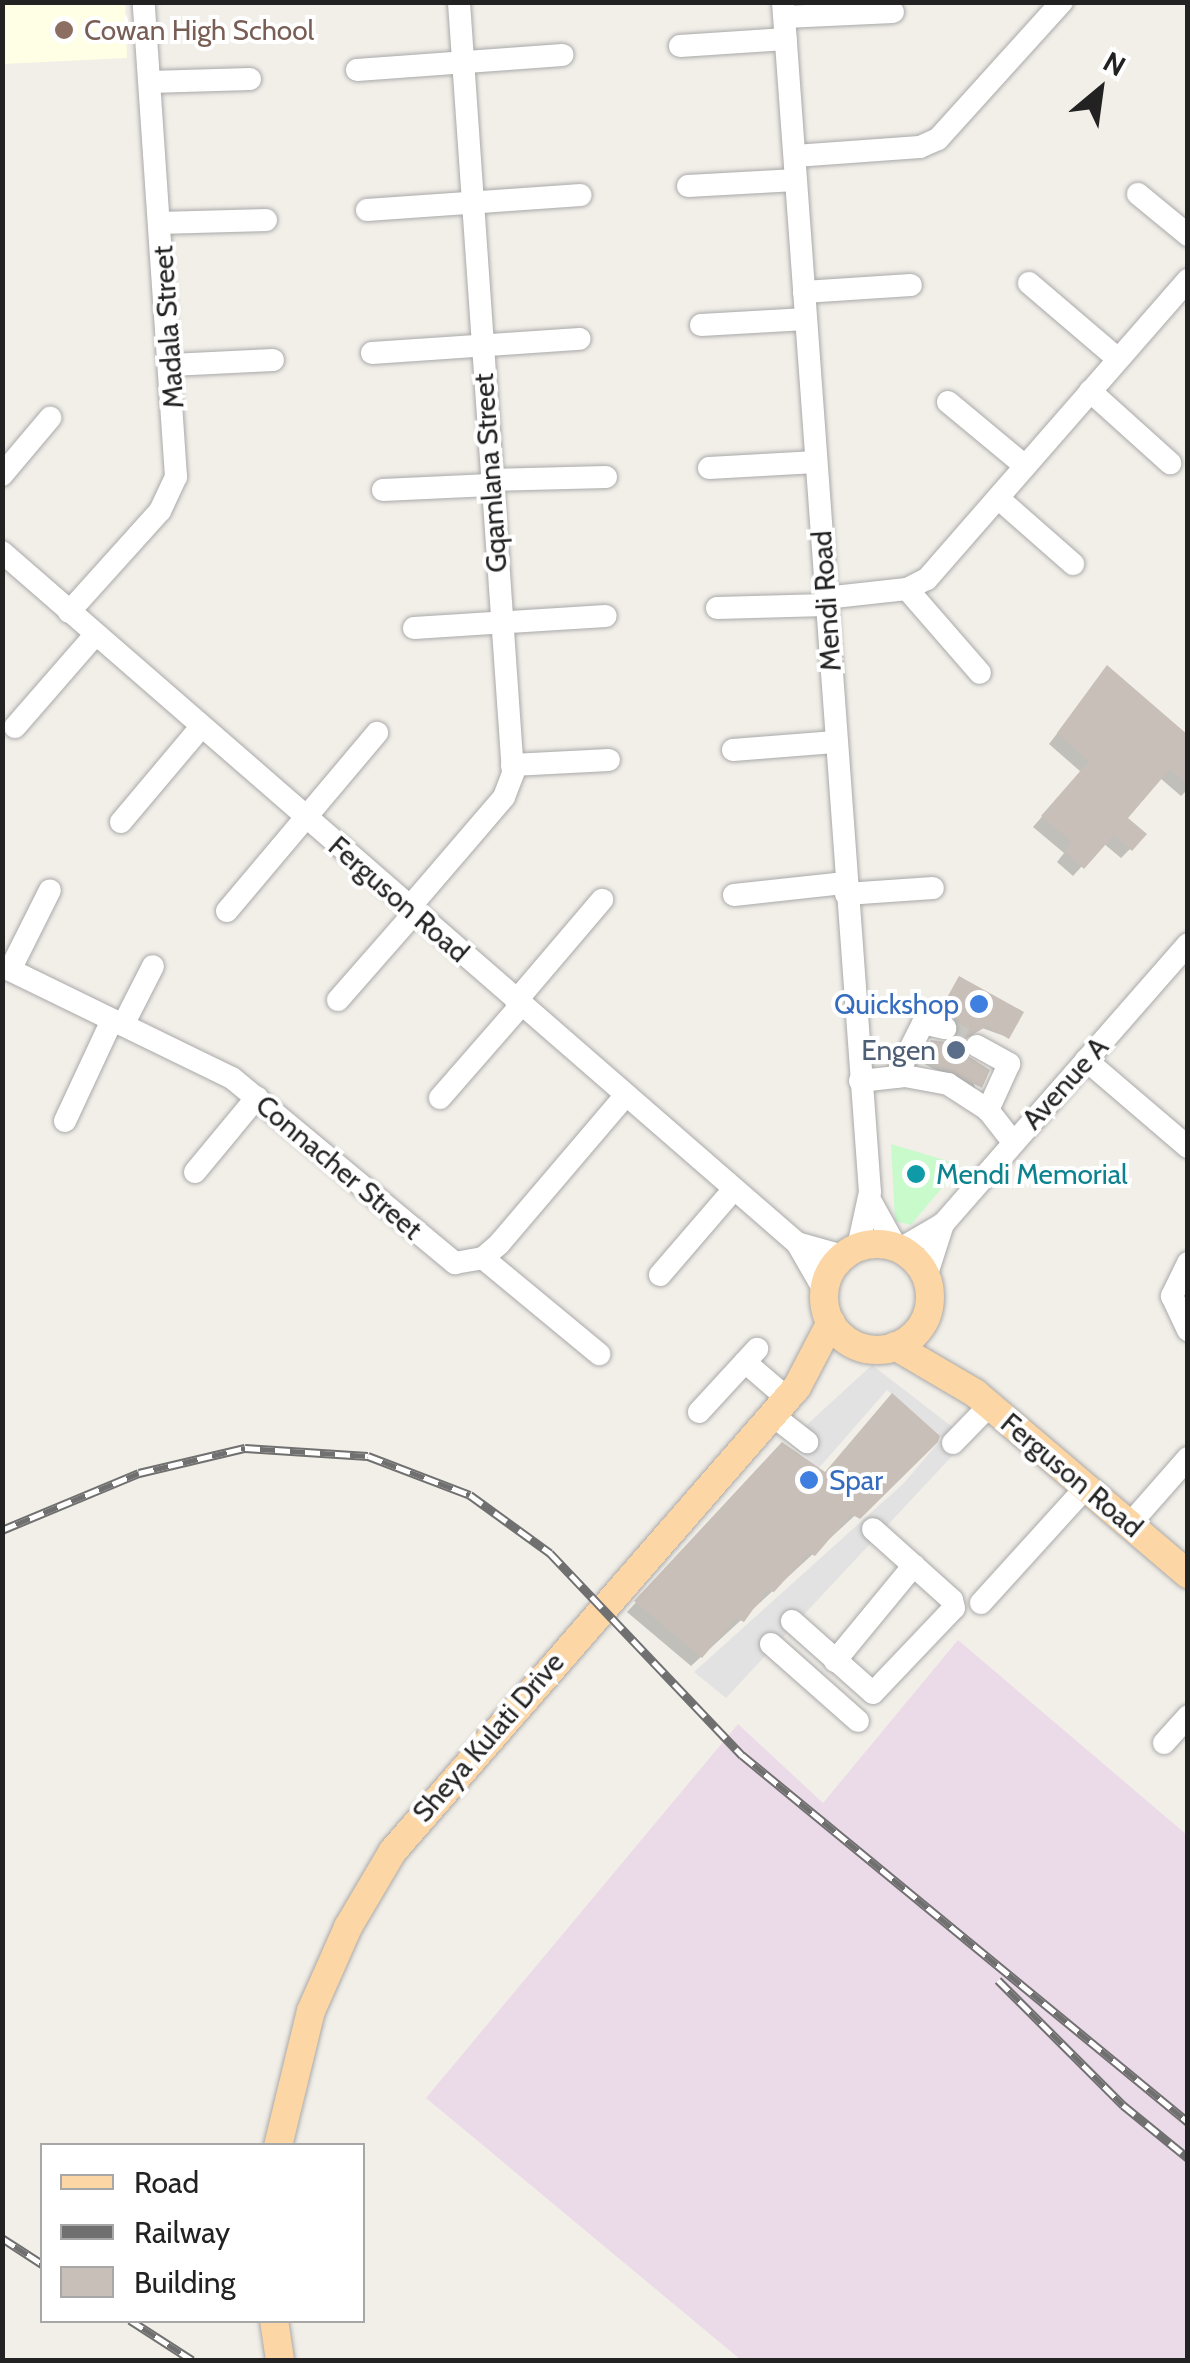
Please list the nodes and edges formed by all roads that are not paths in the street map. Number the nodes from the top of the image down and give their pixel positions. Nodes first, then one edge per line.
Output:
1 (144, 2) edge
2 (460, 2) edge
3 (1062, 2) edge
4 (893, 12) dead end
5 (785, 19) edge
6 (680, 46) dead end
7 (562, 56) dead end
8 (464, 62) junction
9 (357, 70) dead end
10 (250, 79) dead end
11 (150, 82) junction
12 (795, 168) junction
13 (688, 186) dead end
14 (1138, 194) dead end
15 (580, 196) dead end
16 (473, 203) junction
17 (367, 210) dead end
18 (266, 220) dead end
19 (160, 223) junction
20 (1188, 236) edge
21 (1030, 283) dead end
22 (911, 285) dead end
23 (1185, 287) edge
24 (804, 292) junction
25 (806, 319) junction
26 (701, 325) dead end
27 (580, 339) dead end
28 (481, 344) junction
29 (372, 353) dead end
30 (273, 360) dead end
31 (1118, 360) junction
32 (170, 366) junction
33 (1090, 392) junction
34 (948, 402) dead end
35 (50, 418) dead end
36 (816, 462) junction
37 (1170, 463) dead end
38 (1025, 466) junction
39 (709, 468) dead end
40 (2, 476) edge
41 (606, 477) dead end
42 (490, 483) junction
43 (383, 490) dead end
44 (998, 498) junction
45 (2, 552) edge
46 (1073, 564) dead end
47 (907, 588) junction
48 (825, 601) junction
49 (717, 608) dead end
50 (69, 612) junction
51 (606, 616) dead end
52 (501, 622) junction
53 (414, 628) dead end
54 (95, 635) junction
55 (980, 673) dead end
56 (15, 726) dead end
57 (201, 727) junction
58 (378, 734) dead end
59 (835, 742) junction
60 (733, 750) dead end
61 (610, 760) dead end
62 (512, 765) junction
63 (308, 820) junction
64 (121, 822) dead end
65 (846, 888) junction
66 (933, 888) dead end
67 (50, 890) dead end
68 (734, 894) dead end
69 (602, 900) dead end
70 (226, 910) dead end
71 (412, 910) junction
72 (1188, 944) edge
73 (153, 966) dead end
74 (6, 968) edge
75 (338, 1000) dead end
76 (518, 1003) junction
77 (118, 1022) junction
78 (945, 1028) dead end
79 (976, 1046) tunnel mouth
80 (1086, 1060) junction
81 (896, 1078) junction
82 (860, 1081) junction
83 (625, 1096) junction
84 (257, 1097) junction
85 (440, 1098) dead end
86 (988, 1110) junction
87 (65, 1121) dead end
88 (1012, 1141) junction
89 (1188, 1147) edge
90 (195, 1172) dead end
91 (734, 1189) junction
92 (870, 1200) junction
93 (943, 1224) junction
94 (798, 1243) junction
95 (898, 1248) junction
96 (851, 1252) junction
97 (484, 1258) junction
98 (1188, 1263) edge
99 (660, 1275) dead end
100 (926, 1277) junction
101 (824, 1290) junction
102 (926, 1319) junction
103 (831, 1322) junction
104 (1188, 1330) edge
105 (886, 1348) junction
106 (600, 1354) dead end
107 (956, 1378) junction
108 (785, 1399) junction
109 (990, 1406) junction
110 (699, 1412) dead end
111 (807, 1442) dead end
112 (953, 1444) dead end
113 (1188, 1458) edge
114 (1086, 1487) junction
115 (1130, 1524) junction
116 (873, 1529) dead end
117 (914, 1566) junction
118 (1188, 1574) edge
119 (981, 1603) dead end
120 (792, 1622) dead end
121 (771, 1644) dead end
122 (834, 1662) junction
123 (1188, 1716) edge
124 (858, 1721) dead end
125 (1164, 1744) dead end
126 (279, 2143) edge
127 (274, 2323) edge
128 (280, 2360) edge

1 - 11 street, Madala Street
2 - 8 street, Gqamlana Street
3 - 12 street
4 - 5 street
5 - 6 street
5 - 12 street, Mendi Road
7 - 8 street
8 - 9 street
8 - 16 street, Gqamlana Street
10 - 11 street
11 - 19 street, Madala Street
12 - 13 street
12 - 24 street, Mendi Road
14 - 20 street
15 - 16 street
16 - 17 street
16 - 28 street, Gqamlana Street
18 - 19 street
19 - 32 street, Madala Street
21 - 31 street
22 - 24 street
23 - 31 street
24 - 25 street, Mendi Road
25 - 26 street
25 - 36 street, Mendi Road
27 - 28 street
28 - 29 street
28 - 42 street, Gqamlana Street
30 - 32 street
31 - 33 street
32 - 50 street, Madala Street
33 - 37 street
33 - 38 street
34 - 38 street
35 - 40 street
36 - 39 street
36 - 48 street, Mendi Road
38 - 44 street
41 - 42 street
42 - 43 street
42 - 52 street, Gqamlana Street
44 - 46 street
44 - 47 street
45 - 50 street, Ferguson Road
47 - 48 street
47 - 55 street
48 - 49 street
48 - 59 street, Mendi Road
50 - 54 street, Ferguson Road
51 - 52 street
52 - 53 street
52 - 62 street, Gqamlana Street
54 - 56 street
54 - 57 street, Ferguson Road
57 - 63 street, Ferguson Road
57 - 64 street
58 - 63 street
59 - 60 street
59 - 65 street, Mendi Road
61 - 62 street
62 - 71 street, Gqamlana Street
63 - 70 street
63 - 71 street, Ferguson Road
65 - 66 street
65 - 68 street
65 - 82 street, Mendi Road
67 - 74 street
69 - 76 street
71 - 75 street, Gqamlana Street
71 - 76 street, Ferguson Road
72 - 80 street, Avenue A
73 - 77 street
74 - 77 street, Connacher Street
76 - 83 street, Ferguson Road
76 - 85 street
77 - 84 street, Connacher Street
77 - 87 street
78 - 81 street
79 - 86 street
80 - 88 street, Avenue A
80 - 89 street
81 - 82 street
81 - 86 street
82 - 92 street, Mendi Road
83 - 91 street, Ferguson Road
83 - 97 street
84 - 90 street
84 - 97 street, Connacher Street
86 - 88 street
88 - 93 street, Avenue A
91 - 94 street, Ferguson Road
91 - 99 street
92 - 95 street, Mendi Road
92 - 96 street, Mendi Road
93 - 95 street
93 - 100 street
94 - 96 street, Ferguson Road
94 - 101 street, Ferguson Road
95 - 96 main road
95 - 100 main road
96 - 101 main road
97 - 106 street
98 - 104 street
100 - 102 main road
101 - 103 main road
102 - 105 main road
102 - 107 main road, Ferguson Road
103 - 105 main road
103 - 108 main road, Sheya Kulati Drive
105 - 107 main road, Ferguson Road
105 - 108 main road, Sheya Kulati Drive
107 - 109 main road, Ferguson Road
108 - 110 street
108 - 111 street
108 - 126 main road, Sheya Kulati Drive
109 - 112 street
109 - 114 main road, Ferguson Road
113 - 115 street
114 - 115 main road, Ferguson Road
114 - 119 street
115 - 118 main road, Ferguson Road
116 - 117 street
117 - 122 street
117 - 122 street
120 - 122 street
121 - 124 street
123 - 125 street
127 - 128 main road

